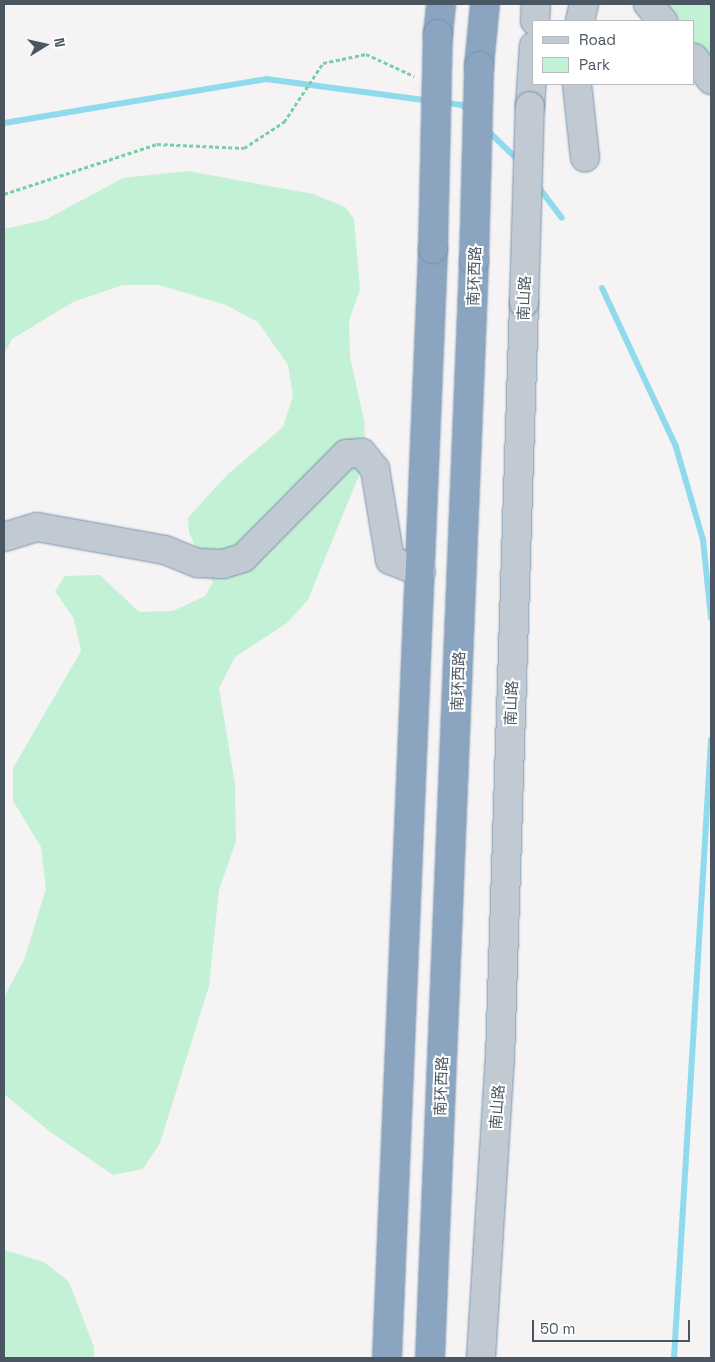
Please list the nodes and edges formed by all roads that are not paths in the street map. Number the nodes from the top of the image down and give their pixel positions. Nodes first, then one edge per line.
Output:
1 (440, 4) edge
2 (485, 4) edge
3 (536, 4) edge
4 (584, 4) edge
5 (648, 4) edge
6 (535, 20) edge
7 (580, 20) edge
8 (662, 20) edge
9 (695, 59) edge
10 (532, 78) edge
11 (711, 80) edge
12 (577, 85) edge
13 (584, 158) dead end
14 (4, 537) edge
15 (421, 572) junction
16 (388, 1358) edge
17 (430, 1358) edge
18 (481, 1358) edge

1 - 15 highway, bridge
2 - 17 highway, 南环西路, bridge
3 - 6 street
4 - 7 street
5 - 8 street
9 - 11 street
10 - 18 street, 南山路, bridge
12 - 13 street
14 - 15 street
15 - 16 highway

